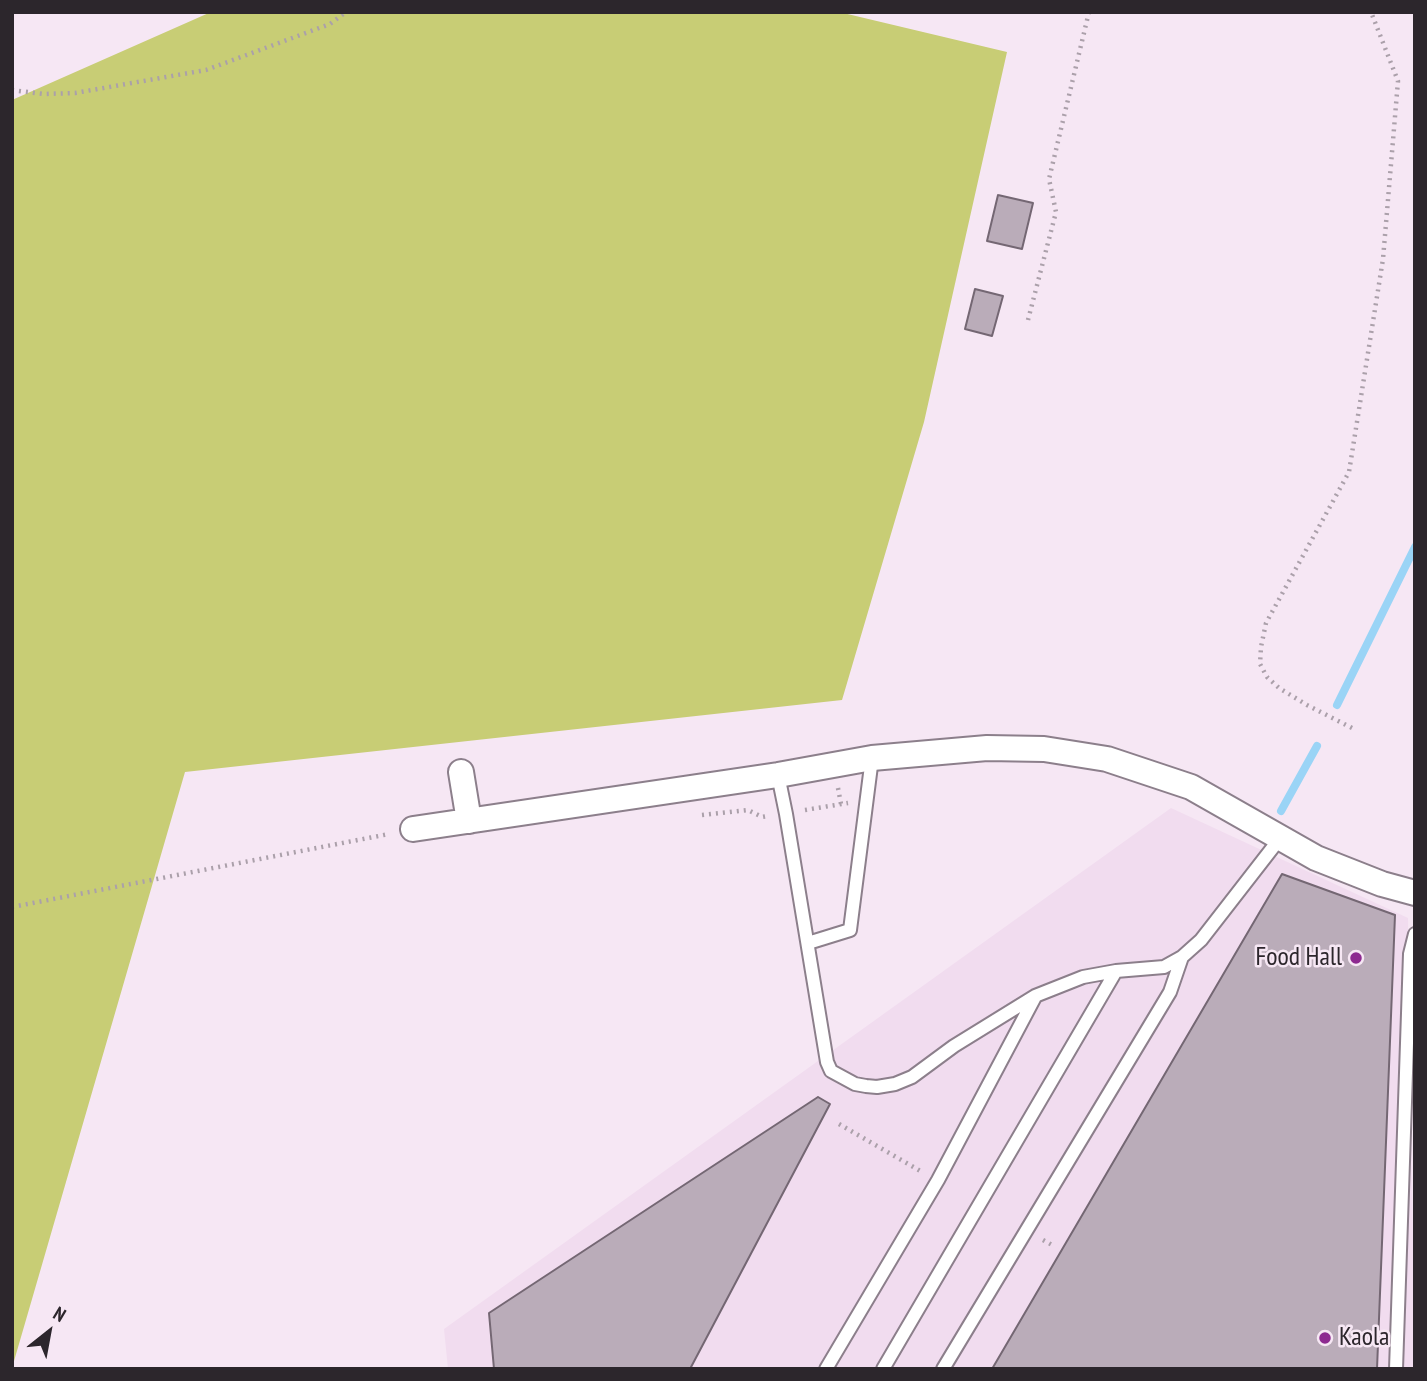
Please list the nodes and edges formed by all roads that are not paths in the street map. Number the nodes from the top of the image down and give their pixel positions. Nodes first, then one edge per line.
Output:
1 (872, 758) junction
2 (461, 772) dead end
3 (778, 775) junction
4 (469, 821) junction
5 (413, 829) road end
6 (1281, 836) junction
7 (1415, 892) edge
8 (1415, 934) edge
9 (808, 943) junction
10 (1182, 957) junction
11 (1116, 971) junction
12 (1035, 996) junction
13 (826, 1369) edge
14 (883, 1369) edge
15 (943, 1369) edge
16 (1396, 1369) edge

1 - 3 street
1 - 6 street
1 - 9 lane
2 - 4 street
3 - 4 street
3 - 9 lane
4 - 5 street
6 - 7 street
6 - 10 lane
8 - 16 lane
9 - 12 lane
10 - 11 lane
10 - 15 lane
11 - 12 lane
11 - 14 lane
12 - 13 lane

